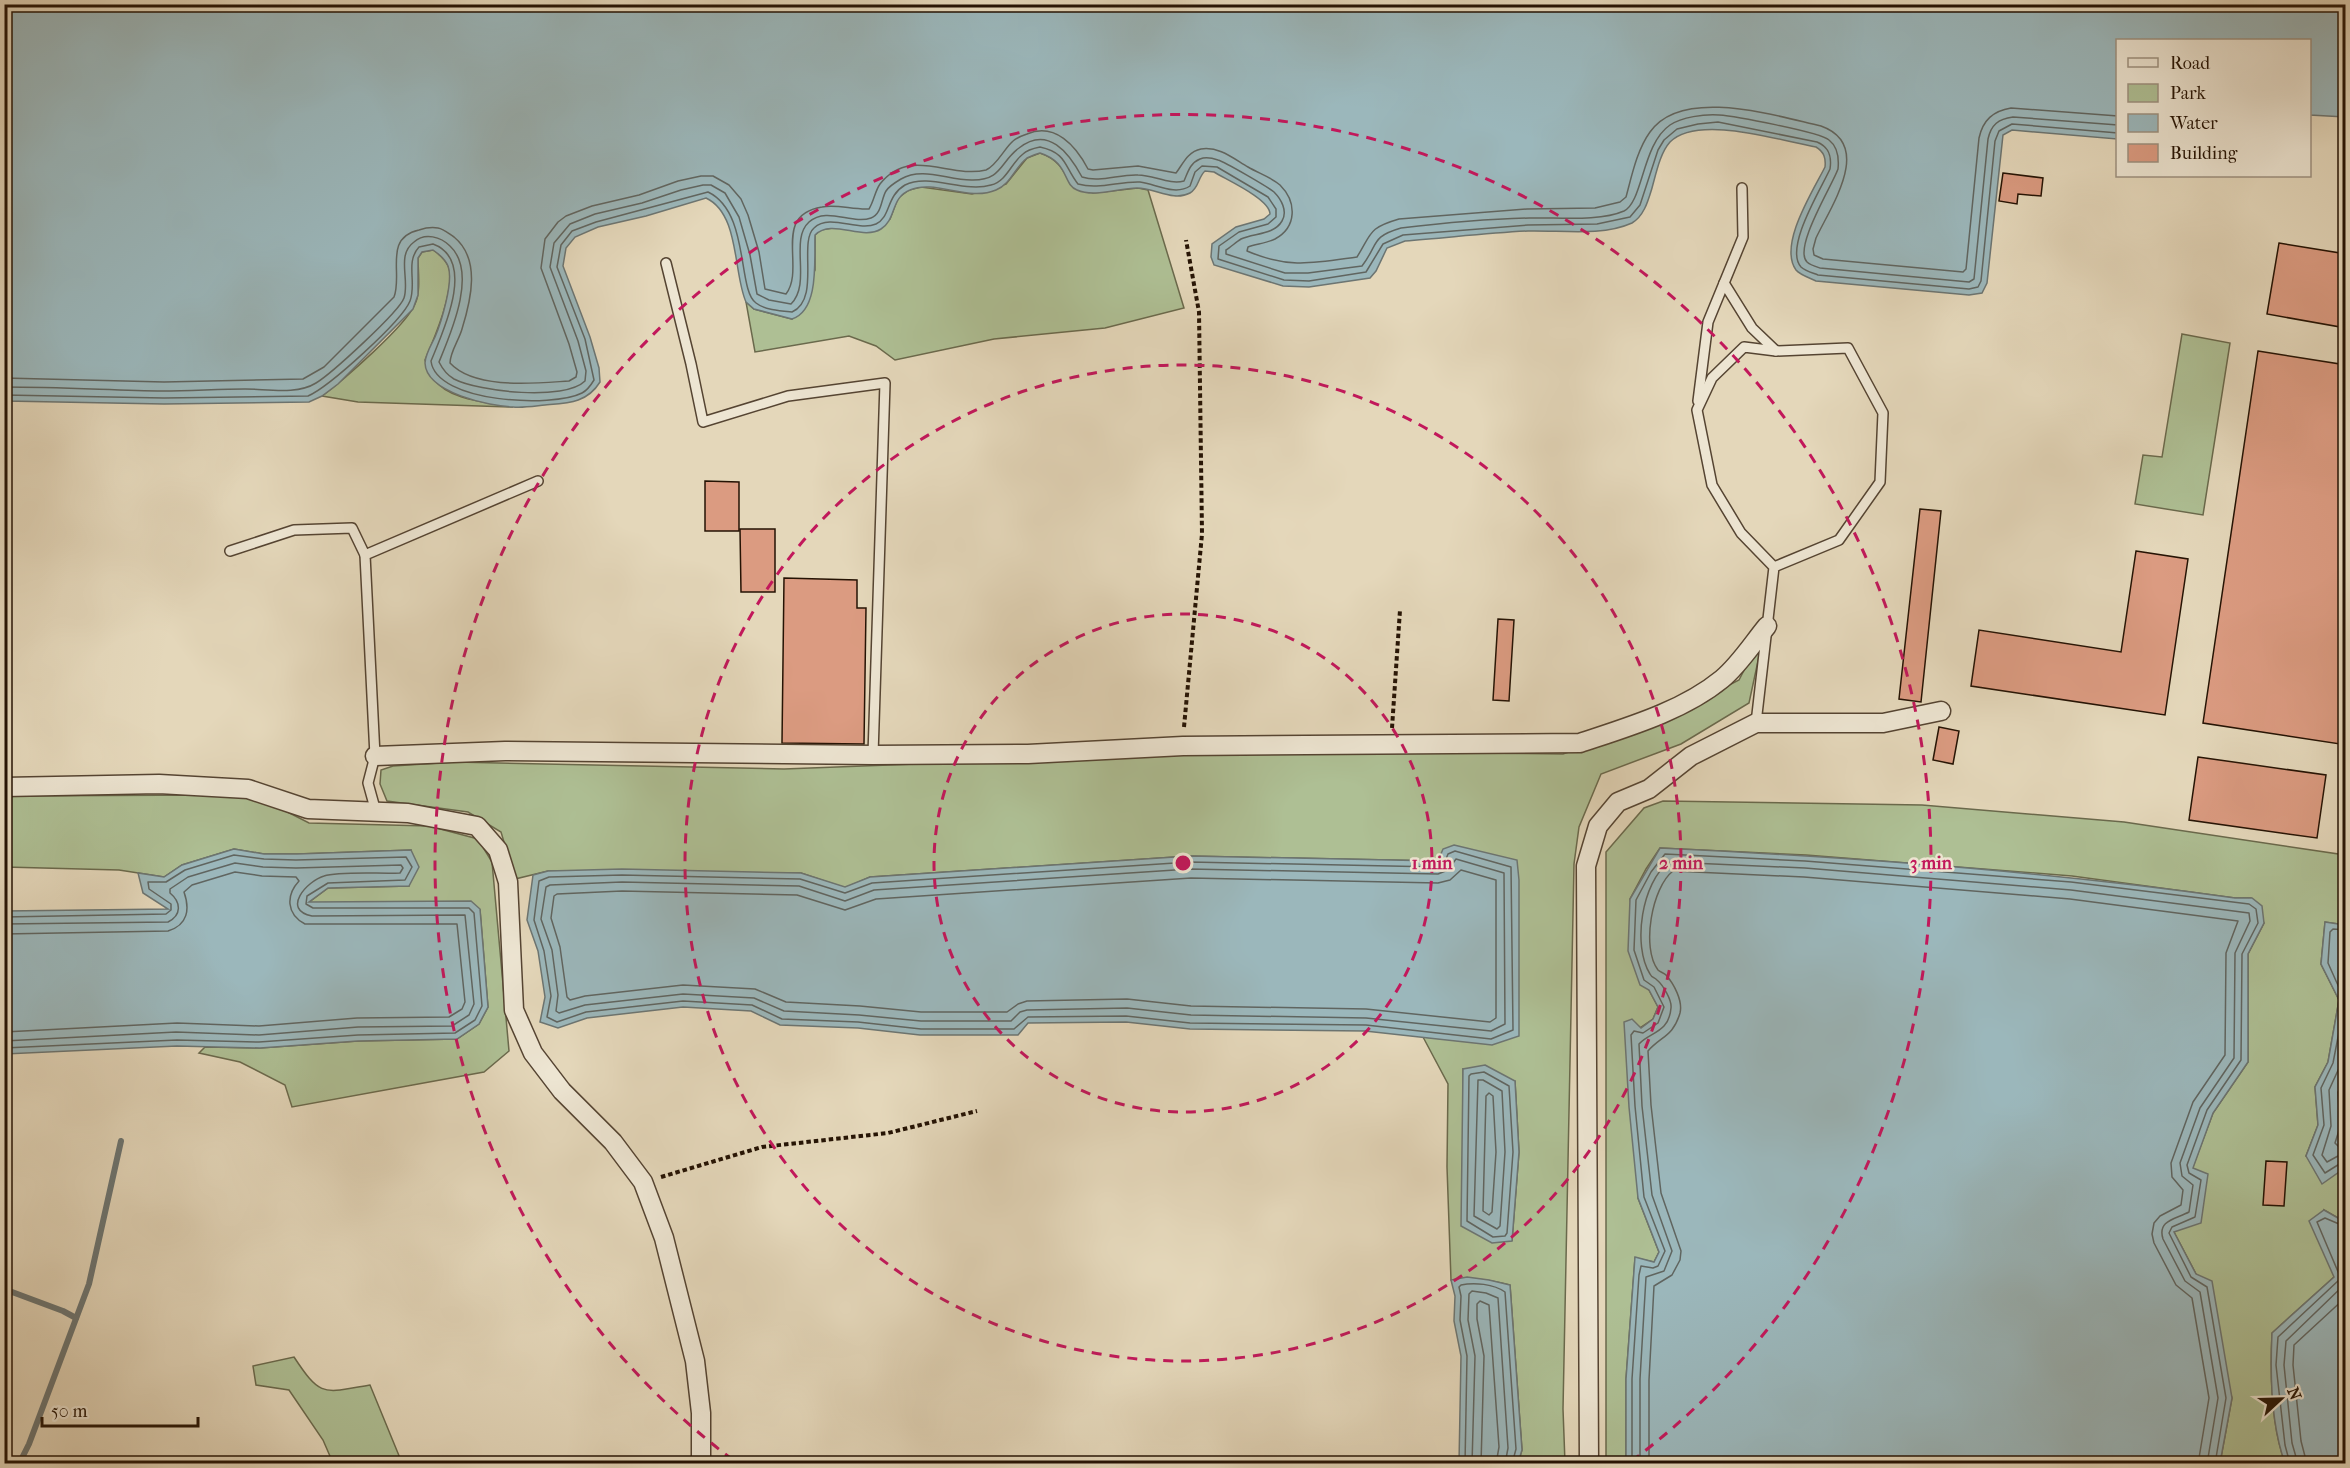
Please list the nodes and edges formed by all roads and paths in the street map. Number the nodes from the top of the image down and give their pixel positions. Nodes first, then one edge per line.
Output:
1 (1742, 188) dead end
2 (1186, 240) dead end
3 (666, 263) dead end
4 (1724, 282) junction
5 (1776, 351) junction
6 (1697, 410) junction
7 (538, 481) dead end
8 (230, 551) dead end
9 (365, 555) junction
10 (1774, 567) junction
11 (1400, 610) dead end
12 (1767, 626) junction
13 (1941, 711) dead end
14 (1756, 723) junction
15 (1391, 744) junction
16 (1183, 746) junction
17 (873, 755) junction
18 (375, 756) junction
19 (4, 787) edge
20 (376, 812) junction
21 (977, 1111) dead end
22 (643, 1182) junction
23 (701, 1464) edge
24 (1589, 1464) edge

1 - 4 lane
2 - 16 path
3 - 17 lane
4 - 5 lane
4 - 6 lane
5 - 6 lane
5 - 10 lane
6 - 10 lane
7 - 9 lane
8 - 9 lane
9 - 18 lane
10 - 12 lane
11 - 15 path
12 - 14 lane
12 - 15 street
13 - 14 street
14 - 24 street
15 - 16 street
16 - 17 street
17 - 18 street
18 - 20 lane
19 - 20 street
20 - 22 street
21 - 22 path
22 - 23 street

